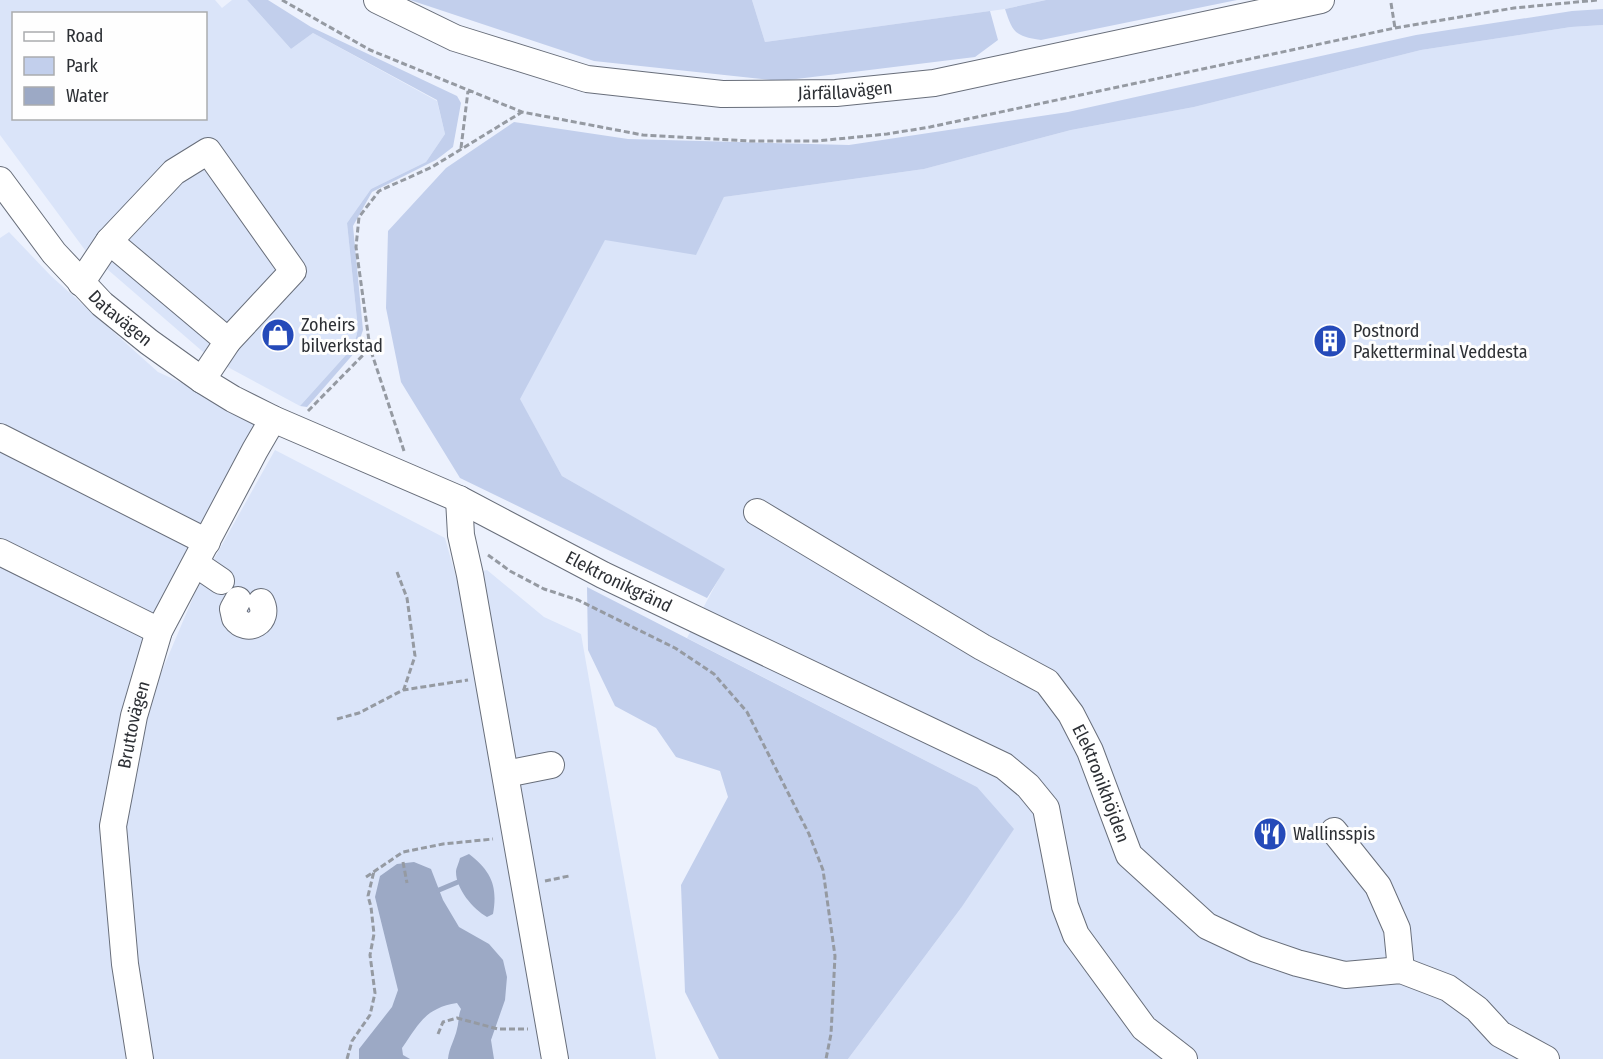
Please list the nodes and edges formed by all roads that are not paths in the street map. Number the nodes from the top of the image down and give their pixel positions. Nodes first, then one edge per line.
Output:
1 (377, 0) edge
2 (1321, 0) edge
3 (0, 180) edge
4 (109, 241) junction
5 (81, 283) junction
6 (228, 341) junction
7 (202, 380) junction
8 (283, 423) junction
9 (0, 437) edge
10 (459, 499) junction
11 (757, 512) dead end
12 (0, 552) edge
13 (201, 553) junction
14 (221, 581) dead end
15 (159, 632) junction
16 (551, 765) dead end
17 (506, 774) junction
18 (1334, 831) dead end
19 (1401, 970) junction
20 (140, 1059) edge
21 (555, 1059) edge
22 (1184, 1059) edge
23 (1545, 1059) edge

1 - 2 street, Järfällavägen
3 - 5 street, Datavägen
4 - 5 street
4 - 6 street
4 - 6 street
5 - 7 street, Datavägen
6 - 7 street
7 - 8 street, Datavägen
8 - 10 street, Elektronikgränd
8 - 13 street, Bruttovägen
9 - 13 street
10 - 17 street
10 - 22 street, Elektronikgränd
11 - 19 street, Elektronikhöjden
12 - 15 street
13 - 14 street
13 - 15 street, Bruttovägen
15 - 20 street, Bruttovägen
16 - 17 street
17 - 21 street
18 - 19 street
19 - 23 street, Elektronikhöjden

